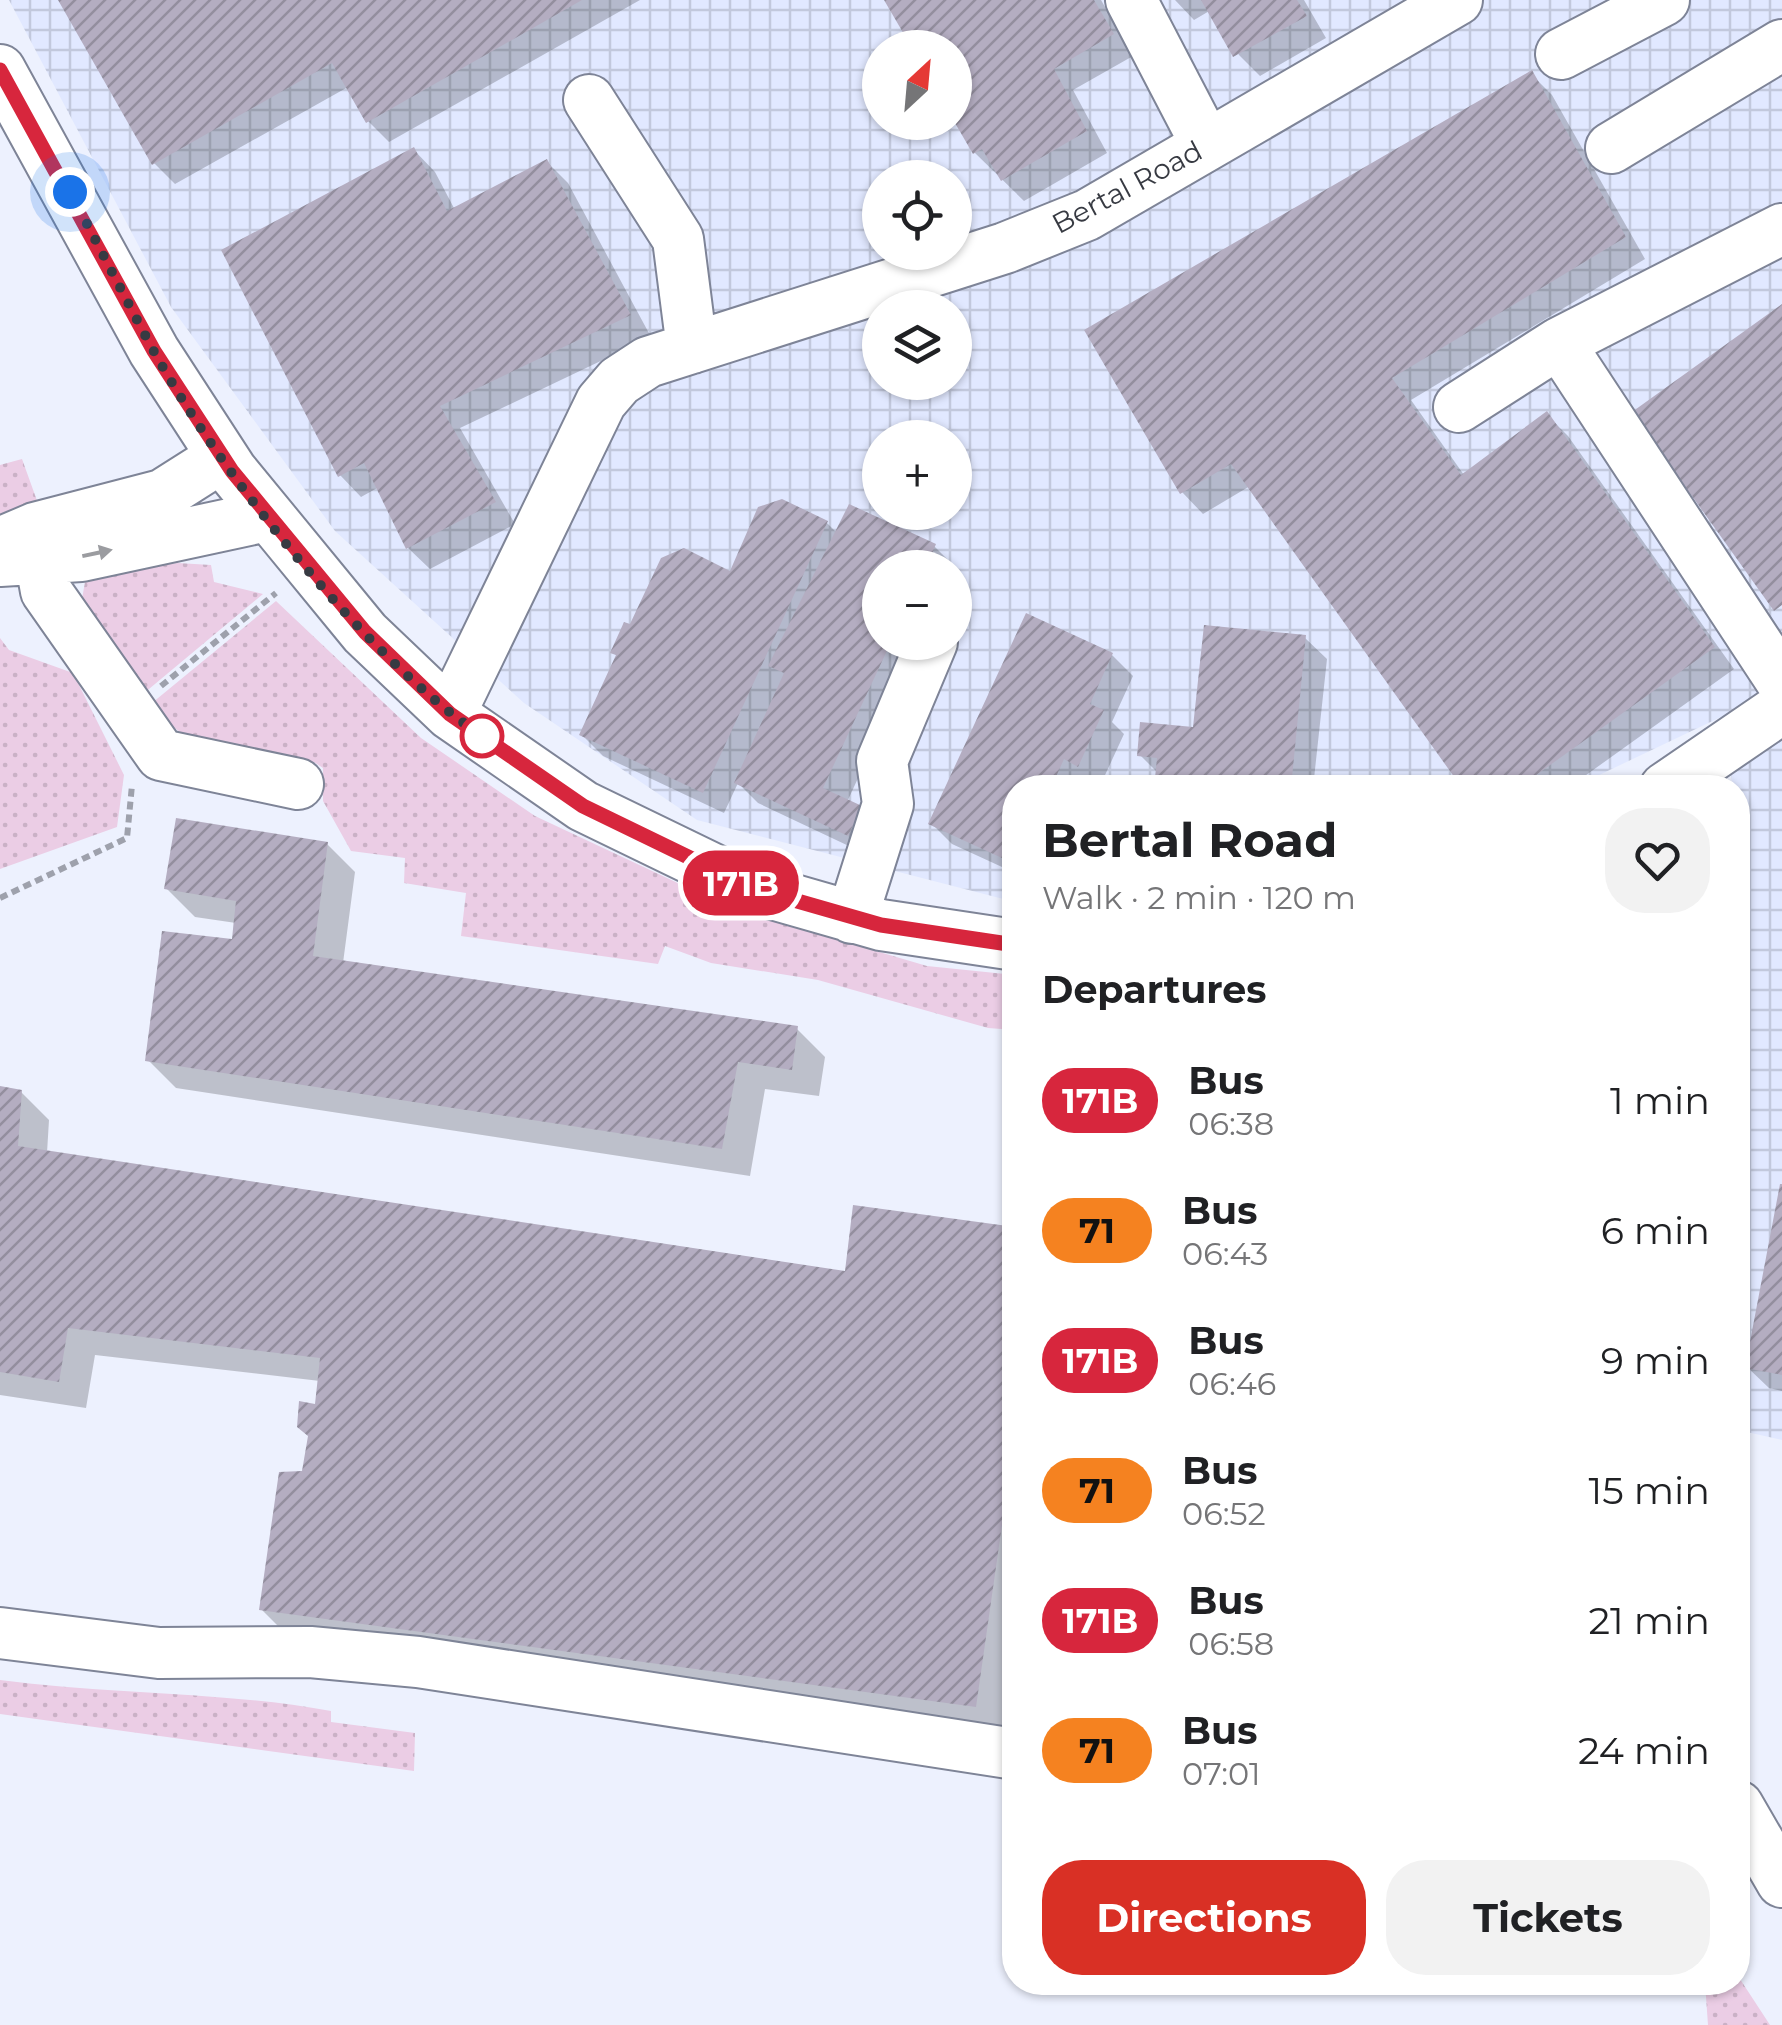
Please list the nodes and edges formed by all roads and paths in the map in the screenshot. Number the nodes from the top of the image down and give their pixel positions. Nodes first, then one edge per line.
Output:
1 (1131, 0) edge
2 (1457, 0) edge
3 (1664, 0) edge
4 (1782, 45) edge
5 (1561, 54) dead end
6 (0, 70) edge
7 (589, 100) dead end
8 (1206, 144) junction
9 (1611, 148) dead end
10 (1782, 229) edge
11 (1559, 342) junction
12 (692, 348) junction
13 (1459, 407) dead end
14 (222, 457) junction
15 (268, 516) junction
16 (13, 554) edge
17 (276, 593) dead end
18 (924, 660) edge
19 (1782, 682) edge
20 (148, 696) dead end
21 (1782, 708) edge
22 (450, 714) junction
23 (129, 773) dead end
24 (1684, 775) edge
25 (298, 784) dead end
26 (0, 898) edge
27 (852, 918) junction
28 (1002, 943) edge
29 (0, 1633) edge
30 (1002, 1752) edge
31 (1750, 1827) edge
32 (1782, 1882) edge

1 - 8 street
2 - 8 street, Bertal Road
3 - 5 street
4 - 9 street
6 - 14 street
7 - 12 street
8 - 12 street, Bertal Road
10 - 11 street
11 - 13 street
11 - 19 street
12 - 22 street, Bertal Road
14 - 15 street
14 - 16 street
16 -> 15 street
15 - 22 street
16 - 25 street
17 - 20 path
18 - 27 street
21 - 24 street
22 - 27 street
23 - 26 path
27 - 28 street
29 - 30 street
31 - 32 street

